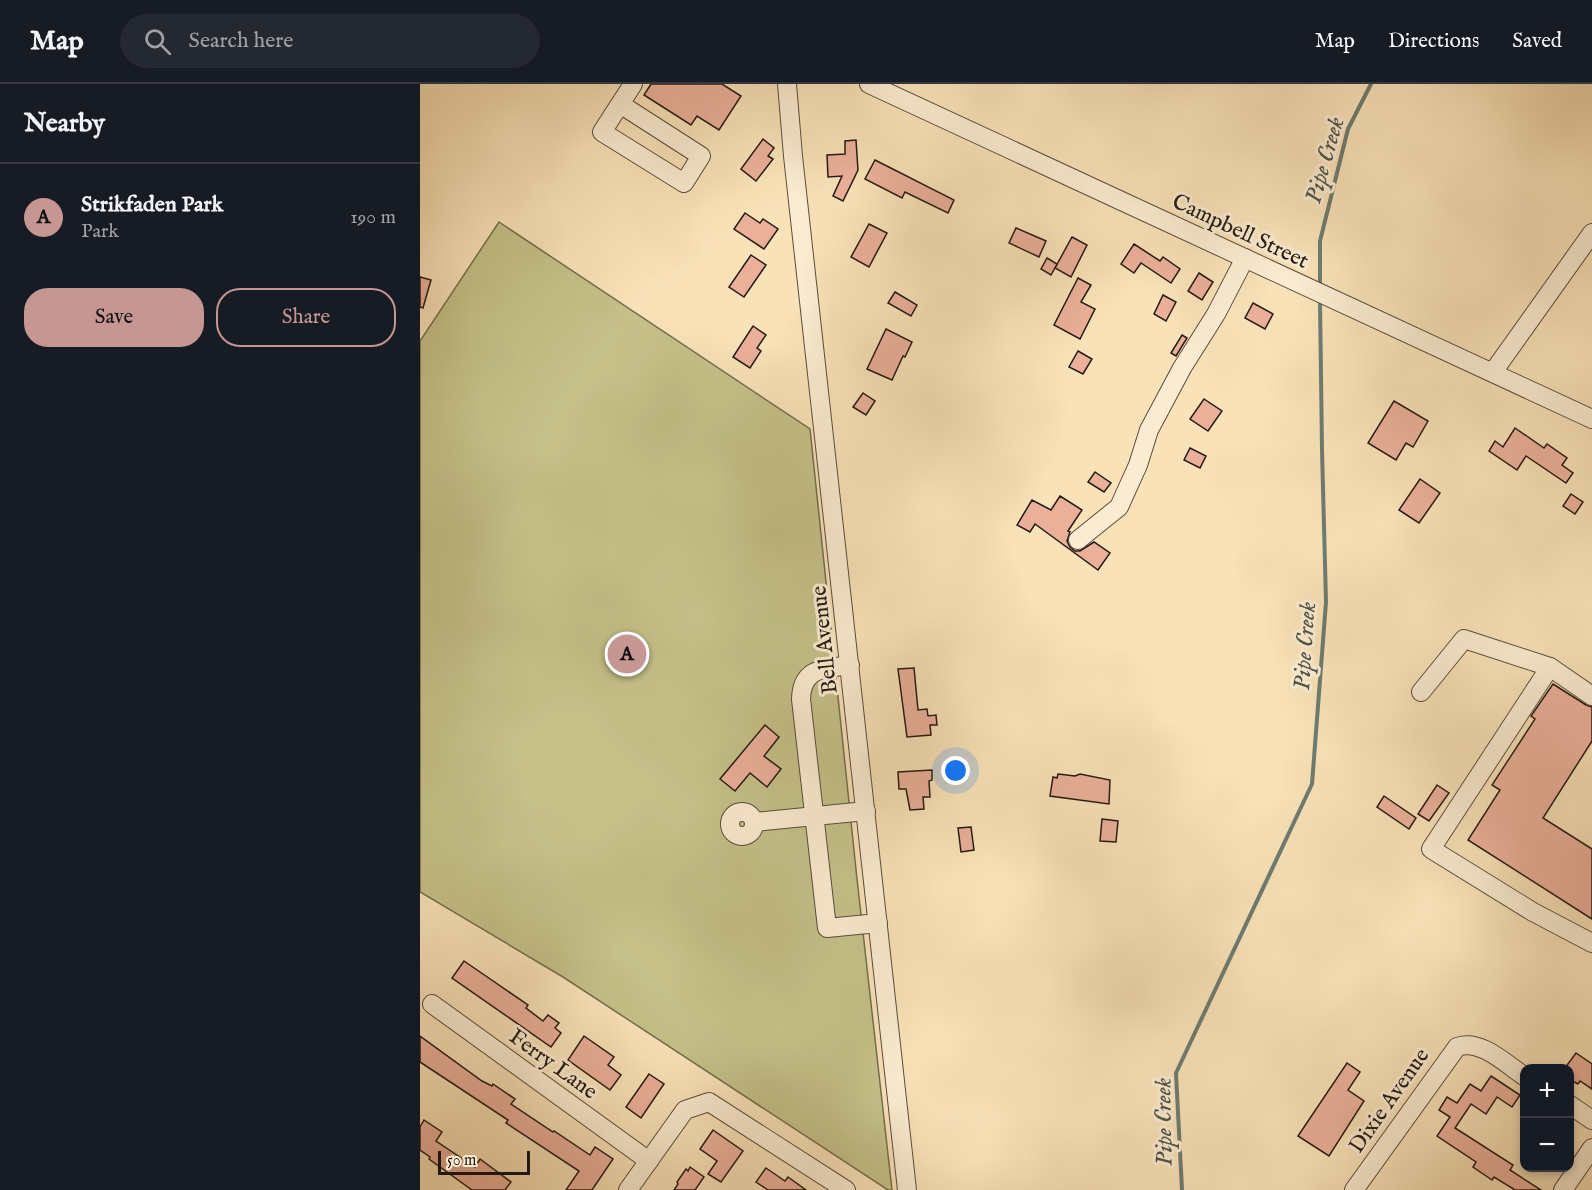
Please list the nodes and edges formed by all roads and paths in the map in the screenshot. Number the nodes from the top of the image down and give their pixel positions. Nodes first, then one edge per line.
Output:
1 (633, 84) edge
2 (787, 84) edge
3 (869, 84) edge
4 (620, 104) junction
5 (1592, 233) edge
6 (1245, 258) junction
7 (1493, 372) junction
8 (1592, 419) edge
9 (1078, 540) dead end
10 (850, 665) junction
11 (1550, 667) junction
12 (1421, 692) dead end
13 (1592, 696) edge
14 (866, 811) junction
15 (814, 816) junction
16 (754, 822) dead end
17 (878, 923) junction
18 (1592, 943) edge
19 (432, 1004) dead end
20 (1520, 1073) edge
21 (1574, 1108) edge
22 (1592, 1120) edge
23 (1592, 1148) edge
24 (649, 1161) junction
25 (628, 1190) edge
26 (846, 1190) edge
27 (907, 1190) edge
28 (1354, 1190) edge
29 (1563, 1190) edge

1 - 4 street
2 - 10 street, Bell Avenue
3 - 6 street, Campbell Street
4 - 4 street
5 - 7 street
6 - 7 street, Campbell Street
6 - 9 street
7 - 8 street, Campbell Street
10 - 14 street, Bell Avenue
10 - 15 street
11 - 12 street
11 - 13 street
11 - 18 street
14 - 15 street
14 - 17 street, Bell Avenue
15 - 16 street
15 - 17 street
17 - 27 street, Bell Avenue
19 - 24 street, Ferry Lane
20 - 28 street, Dixie Avenue
21 - 22 street
23 - 29 street
24 - 25 street
24 - 26 street

